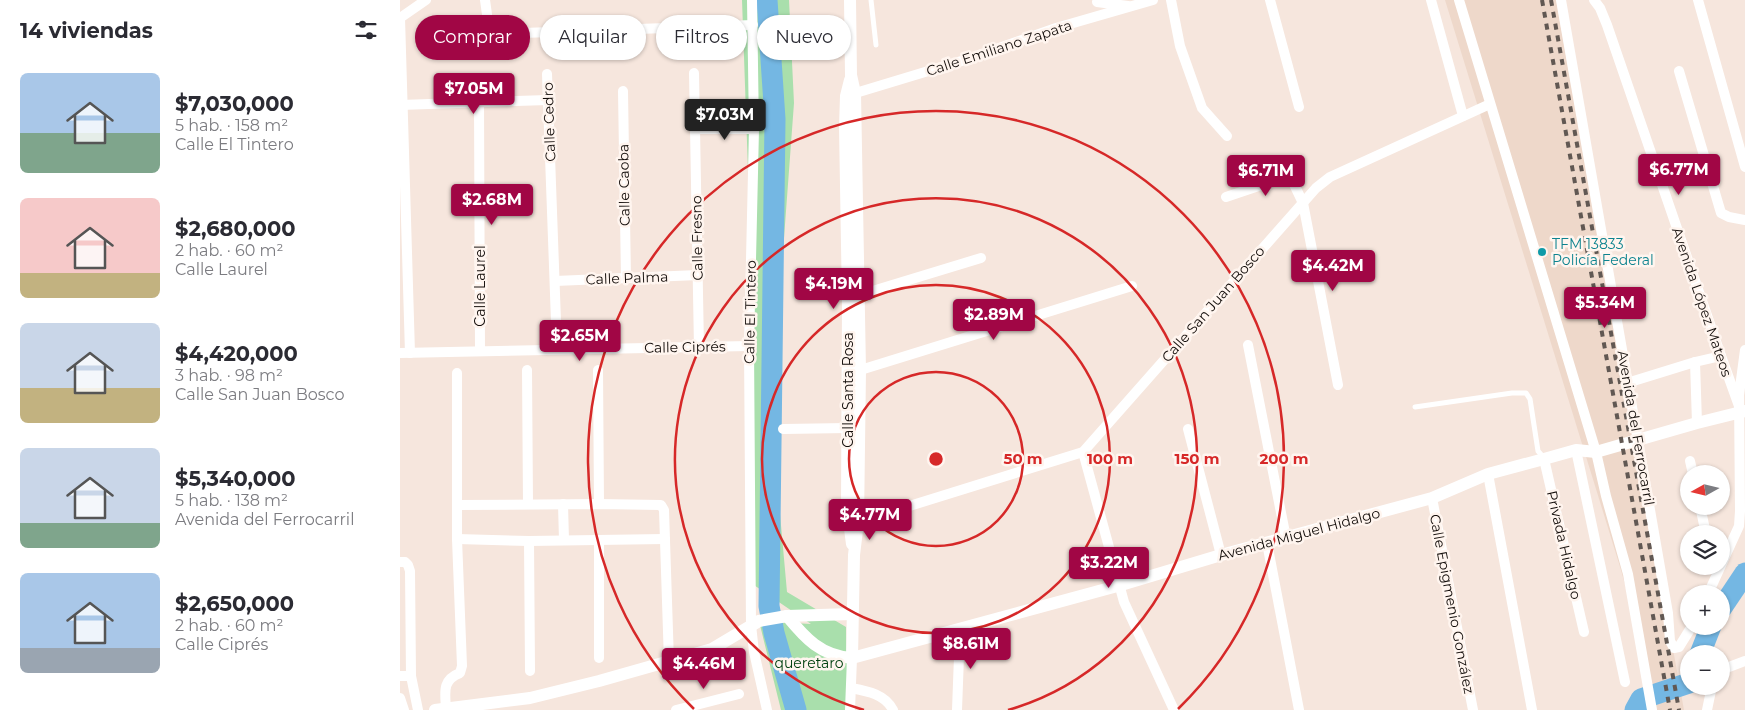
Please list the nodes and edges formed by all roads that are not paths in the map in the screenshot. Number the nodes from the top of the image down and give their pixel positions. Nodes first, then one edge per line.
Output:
1 (426, 0) edge
2 (485, 0) edge
3 (752, 0) edge
4 (850, 0) edge
5 (871, 0) edge
6 (1153, 0) edge
7 (1171, 0) edge
8 (1270, 0) edge
9 (1431, 0) edge
10 (1459, 0) edge
11 (1561, 0) edge
12 (1594, 0) edge
13 (1698, 0) edge
14 (1097, 1) edge
15 (1131, 7) junction
16 (1098, 16) junction
17 (400, 18) edge
18 (753, 25) junction
19 (876, 45) dead end
20 (694, 72) dead end
21 (1679, 72) dead end
22 (547, 74) dead end
23 (623, 91) dead end
24 (850, 94) junction
25 (548, 100) junction
26 (479, 102) junction
27 (1490, 104) junction
28 (401, 105) edge
29 (1299, 107) dead end
30 (1463, 116) junction
31 (695, 129) junction
32 (754, 129) junction
33 (1227, 136) dead end
34 (1745, 167) edge
35 (1226, 196) dead end
36 (1303, 203) junction
37 (1745, 220) edge
38 (403, 240) edge
39 (981, 258) dead end
40 (698, 275) junction
41 (626, 279) junction
42 (555, 281) junction
43 (1132, 286) dead end
44 (853, 300) junction
45 (405, 317) edge
46 (1248, 345) dead end
47 (749, 346) junction
48 (699, 348) junction
49 (557, 350) junction
50 (1745, 350) edge
51 (480, 351) junction
52 (405, 353) edge
53 (1721, 356) junction
54 (1695, 362) junction
55 (527, 370) dead end
56 (598, 370) dead end
57 (854, 371) junction
58 (457, 373) dead end
59 (1628, 383) junction
60 (1338, 385) dead end
61 (1415, 407) dead end
62 (1741, 410) edge
63 (1697, 423) junction
64 (848, 428) junction
65 (1188, 429) dead end
66 (784, 430) dead end
67 (1638, 441) junction
68 (853, 447) junction
69 (1576, 450) junction
70 (1082, 452) junction
71 (1596, 452) junction
72 (1544, 459) junction
73 (1690, 460) dead end
74 (1691, 465) edge
75 (1488, 474) junction
76 (1432, 498) junction
77 (528, 504) junction
78 (563, 504) junction
79 (599, 504) junction
80 (457, 505) junction
81 (858, 522) junction
82 (664, 538) junction
83 (1286, 538) junction
84 (457, 539) junction
85 (564, 540) junction
86 (598, 540) junction
87 (529, 541) junction
88 (1267, 543) junction
89 (854, 555) junction
90 (1221, 555) junction
91 (400, 562) edge
92 (1715, 575) edge
93 (1716, 578) junction
94 (1121, 585) junction
95 (1712, 585) edge
96 (852, 614) junction
97 (784, 616) junction
98 (755, 623) junction
99 (960, 630) junction
100 (1584, 632) dead end
101 (1686, 635) edge
102 (599, 658) dead end
103 (852, 658) junction
104 (1745, 661) edge
105 (669, 662) junction
106 (1730, 667) edge
107 (530, 672) dead end
108 (400, 676) edge
109 (411, 676) junction
110 (1625, 682) dead end
111 (851, 688) junction
112 (739, 694) dead end
113 (1710, 695) edge
114 (400, 698) edge
115 (441, 709) edge
116 (404, 710) edge
117 (418, 710) edge
118 (676, 710) edge
119 (767, 710) edge
120 (850, 710) edge
121 (893, 710) edge
122 (957, 710) edge
123 (1174, 710) edge
124 (1299, 710) edge
125 (1473, 710) edge
126 (1532, 710) edge
127 (1652, 710) edge
128 (1707, 710) edge

1 - 17 street
2 - 18 street
3 - 18 street, Calle El Tintero
4 - 24 street, Calle Santa Rosa
5 - 19 lane
6 - 15 street, Calle Emiliano Zapata
7 - 33 street
8 - 29 street
9 - 30 street
10 - 27 street
11 - 59 street, Avenida del Ferrocarril
12 - 53 street, Avenida López Mateos
13 - 34 street
14 - 15 street
14 - 16 street
15 - 16 street, Calle Emiliano Zapata
16 - 24 street, Calle Emiliano Zapata
17 - 28 street
18 - 32 street, Calle El Tintero
20 - 31 street, Calle Fresno
21 - 37 street
22 - 25 street, Calle Cedro
23 - 41 street, Calle Caoba
24 - 44 street, Calle Santa Rosa
25 - 26 street
25 - 42 street, Calle Cedro
26 - 28 street
26 - 51 street, Calle Laurel
27 - 30 street, Calle San Juan Bosco
27 - 71 street
28 - 38 street
30 - 36 street, Calle San Juan Bosco
31 - 32 street
31 - 40 street, Calle Fresno
32 - 47 street, Calle El Tintero
35 - 36 street
36 - 60 street
36 - 70 street, Calle San Juan Bosco
38 - 45 street
39 - 44 street
40 - 41 street, Calle Palma
40 - 48 street, Calle Fresno
41 - 42 street, Calle Palma
42 - 49 street, Calle Cedro
43 - 57 street
44 - 57 street, Calle Santa Rosa
45 - 52 street
46 - 83 street
47 - 48 street, Calle Ciprés
47 - 98 street, Calle El Tintero
48 - 49 street, Calle Ciprés
49 - 51 street, Calle Ciprés
50 - 62 street
51 - 52 street, Calle Ciprés
53 - 54 street
53 - 62 street, Avenida López Mateos
54 - 59 street
54 - 63 street
55 - 77 street
56 - 79 street
57 - 64 street, Calle Santa Rosa
57 - 68 street, Calle Santa Rosa
58 - 80 street
59 - 67 street, Avenida del Ferrocarril
61 - 72 lane
62 - 63 street, Avenida Miguel Hidalgo
62 - 93 street
63 - 67 street, Avenida Miguel Hidalgo
64 - 66 street
64 - 68 street, Calle Santa Rosa
65 - 90 street
67 - 71 street, Avenida Miguel Hidalgo
67 - 101 street, Avenida del Ferrocarril
68 - 81 street, Calle Santa Rosa
68 - 89 street, Calle Santa Rosa
69 - 71 street, Avenida Miguel Hidalgo
69 - 72 street, Avenida Miguel Hidalgo
69 - 110 street
70 - 81 street
70 - 94 street
71 - 127 street
72 - 75 street, Avenida Miguel Hidalgo
72 - 100 street, Privada Hidalgo
73 - 74 street
75 - 76 street, Avenida Miguel Hidalgo
75 - 126 street
76 - 83 street, Avenida Miguel Hidalgo
76 - 125 street, Calle Epigmenio González
77 - 78 street
77 - 80 street
78 - 79 street
78 - 85 street
79 - 82 street
80 - 84 street
81 - 89 street, Calle Santa Rosa
82 - 86 street
82 - 105 street
83 - 88 street, Avenida Miguel Hidalgo
84 - 87 street
84 - 115 street
85 - 86 street
85 - 87 street
86 - 102 street
87 - 107 street
88 - 90 street, Avenida Miguel Hidalgo
88 - 124 street
89 - 96 street, Calle Santa Rosa
90 - 94 street, Avenida Miguel Hidalgo
91 - 109 street
92 - 93 street
93 - 95 street
94 - 99 street, Avenida Miguel Hidalgo
94 - 123 street
96 - 97 street
96 - 103 street, Calle Santa Rosa
97 - 98 street
97 - 103 street
98 - 105 street
98 - 119 street, Calle El Tintero
99 - 103 street, Avenida Miguel Hidalgo
99 - 122 street
103 - 111 street, Calle Santa Rosa
104 - 106 street
105 - 115 street
108 - 109 street
109 - 117 street
111 - 120 street, Calle Santa Rosa
111 - 121 street
112 - 118 street
113 - 128 street
114 - 116 street

